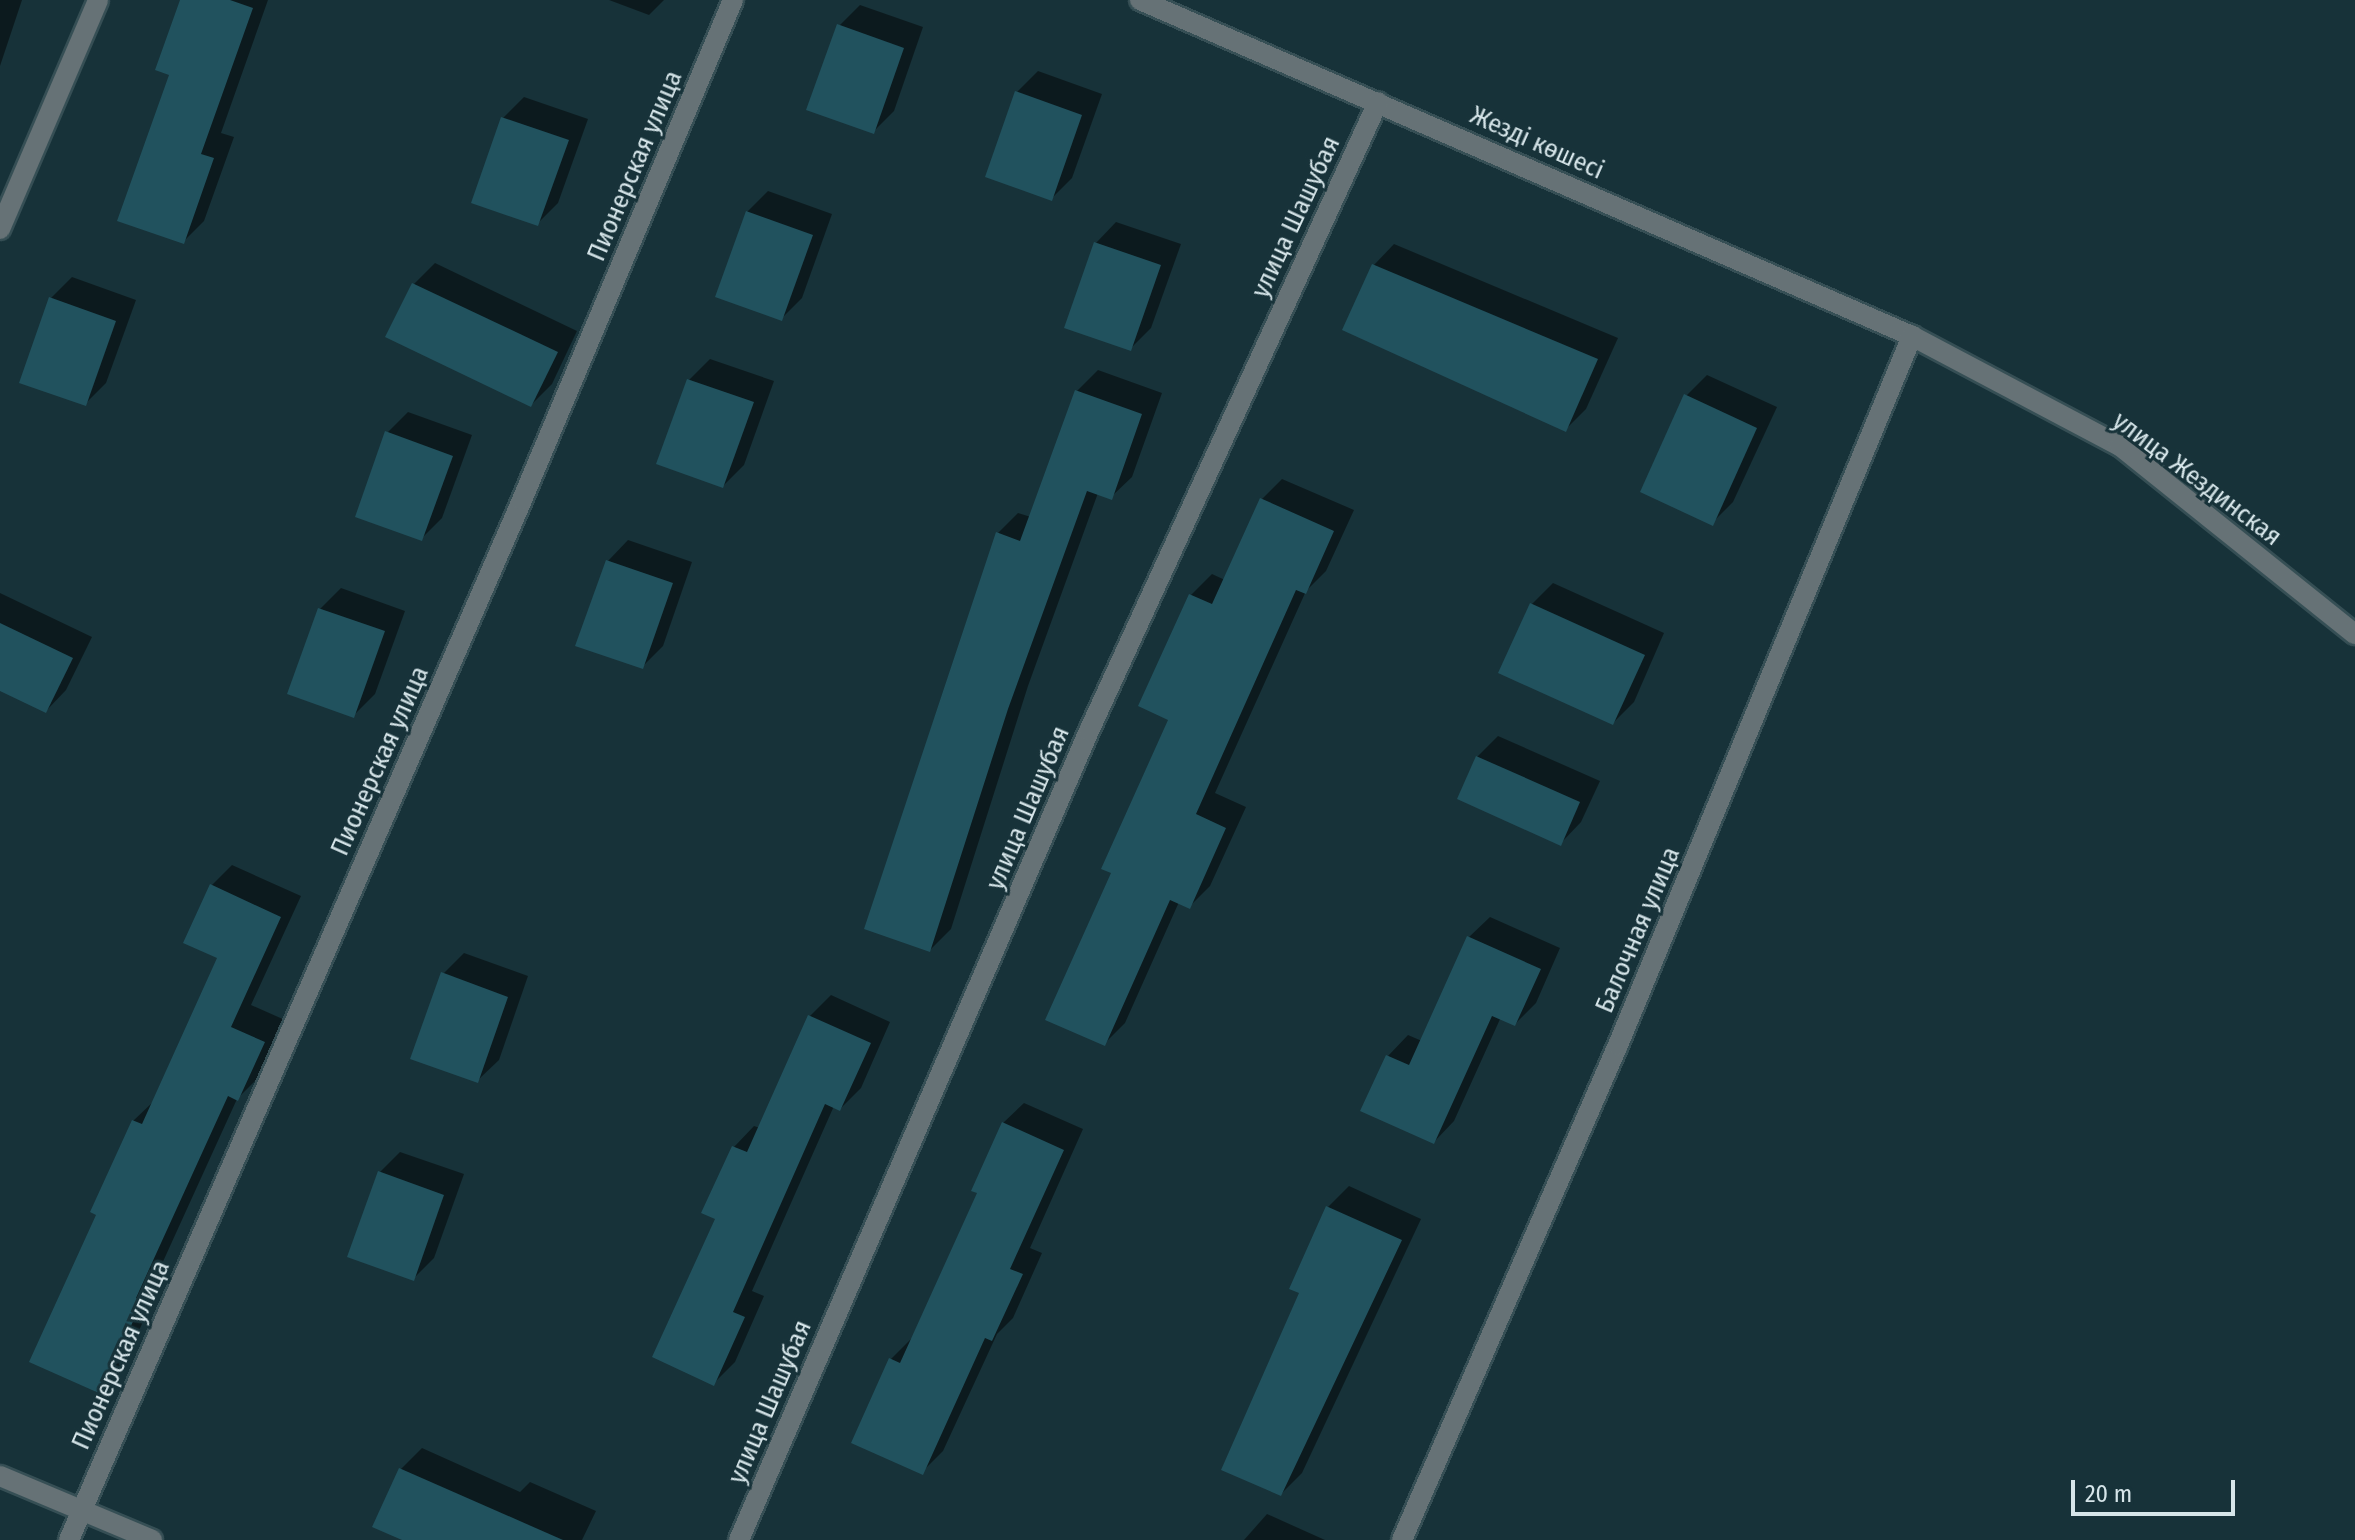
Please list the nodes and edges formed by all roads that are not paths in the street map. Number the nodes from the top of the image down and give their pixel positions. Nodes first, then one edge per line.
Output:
1 (98, 0) edge
2 (733, 0) edge
3 (1140, 0) edge
4 (1378, 102) junction
5 (0, 229) edge
6 (1912, 336) junction
7 (2355, 634) edge
8 (0, 1476) edge
9 (81, 1512) junction
10 (69, 1540) edge
11 (152, 1540) edge
12 (739, 1540) edge
13 (1402, 1540) edge

1 - 5 street
2 - 9 street, Пионерская улица
3 - 4 street, Жезді көшесі
4 - 6 street, Жезді көшесі
4 - 12 street, улица Шашубая
6 - 7 street, улица Жездинская
6 - 13 street, Балочная улица
8 - 9 street
9 - 10 street, Пионерская улица
9 - 11 street

